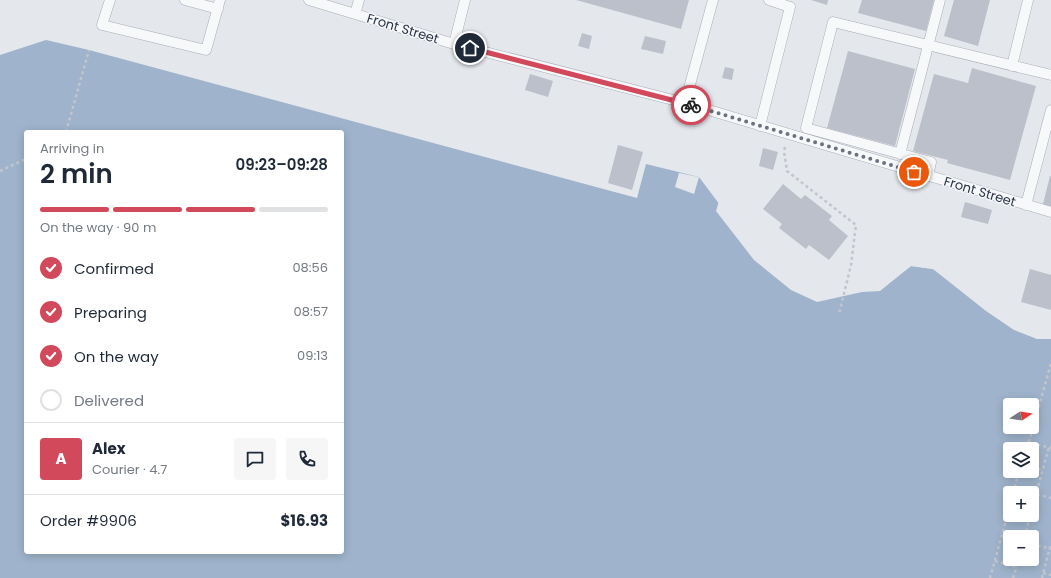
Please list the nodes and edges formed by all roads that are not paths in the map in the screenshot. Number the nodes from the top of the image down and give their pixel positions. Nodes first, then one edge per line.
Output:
1 (110, 0) edge
2 (185, 0) edge
3 (309, 0) edge
4 (359, 0) edge
5 (465, 0) edge
6 (713, 0) edge
7 (768, 0) edge
8 (940, 0) edge
9 (1028, 0) edge
10 (219, 4) edge
11 (355, 14) junction
12 (454, 44) junction
13 (929, 45) junction
14 (1012, 66) junction
15 (1051, 75) edge
16 (685, 103) junction
17 (1051, 110) edge
18 (760, 126) junction
19 (900, 154) junction
20 (928, 176) junction
21 (1026, 205) junction
22 (1051, 212) edge

1 - 10 lane
2 - 10 lane
3 - 11 lane, Front Street
4 - 11 lane
5 - 12 lane
6 - 16 lane
7 - 18 lane
8 - 13 lane
9 - 14 lane
11 - 12 lane, Front Street
12 - 16 lane, Front Street
13 - 14 lane
13 - 19 lane
13 - 19 lane
14 - 15 lane
16 - 18 lane, Front Street
17 - 21 lane
18 - 20 lane, Front Street
19 - 20 lane
20 - 21 lane, Front Street
21 - 22 lane, Front Street

